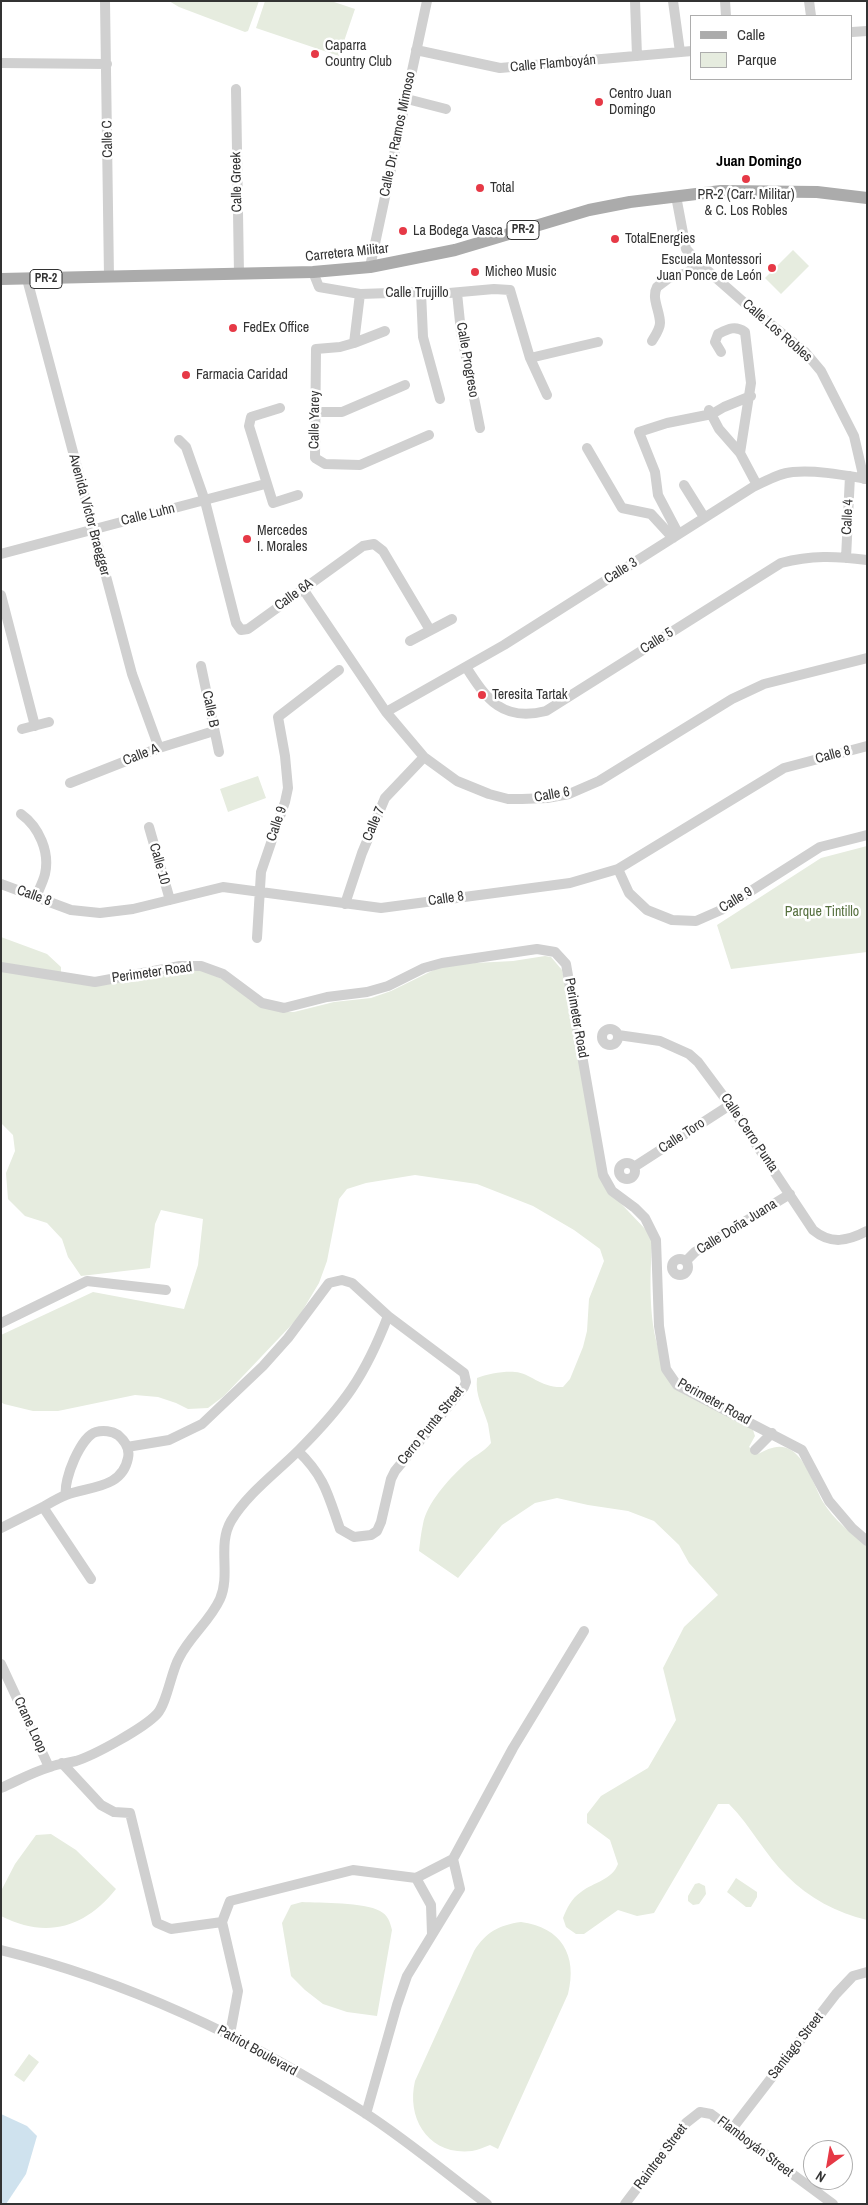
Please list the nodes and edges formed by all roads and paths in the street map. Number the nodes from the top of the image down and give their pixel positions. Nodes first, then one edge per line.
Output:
1 (105, 1) edge
2 (426, 1) edge
3 (635, 1) edge
4 (673, 1) edge
5 (725, 1) edge
6 (810, 1) edge
7 (726, 15) edge
8 (811, 15) edge
9 (867, 31) edge
10 (853, 32) edge
11 (416, 50) junction
12 (690, 51) edge
13 (680, 52) junction
14 (637, 56) junction
15 (1, 63) edge
16 (107, 64) junction
17 (236, 89) dead end
18 (406, 99) junction
19 (446, 109) dead end
20 (676, 196) junction
21 (867, 198) edge
22 (699, 263) junction
23 (370, 267) junction
24 (313, 272) junction
25 (239, 274) junction
26 (110, 277) junction
27 (27, 279) junction
28 (1, 280) edge
29 (421, 292) junction
30 (457, 293) junction
31 (360, 294) junction
32 (385, 331) dead end
33 (652, 341) dead end
34 (598, 342) dead end
35 (354, 343) junction
36 (721, 352) dead end
37 (530, 358) junction
38 (405, 385) dead end
39 (547, 395) dead end
40 (750, 396) junction
41 (440, 399) dead end
42 (280, 408) dead end
43 (315, 412) junction
44 (711, 412) junction
45 (480, 428) dead end
46 (429, 436) dead end
47 (179, 440) dead end
48 (587, 448) dead end
49 (740, 452) junction
50 (850, 476) junction
51 (866, 479) edge
52 (265, 484) junction
53 (684, 485) dead end
54 (757, 485) junction
55 (298, 495) dead end
56 (205, 501) junction
57 (704, 517) junction
58 (93, 529) junction
59 (676, 536) junction
60 (1, 554) edge
61 (846, 558) junction
62 (867, 560) edge
63 (303, 589) junction
64 (1, 595) edge
65 (452, 619) dead end
66 (430, 630) junction
67 (410, 641) dead end
68 (867, 658) edge
69 (201, 666) dead end
70 (466, 667) junction
71 (339, 670) dead end
72 (386, 712) junction
73 (49, 722) dead end
74 (35, 726) junction
75 (22, 729) dead end
76 (214, 731) junction
77 (867, 746) edge
78 (159, 748) junction
79 (219, 752) dead end
80 (424, 757) junction
81 (70, 783) dead end
82 (21, 814) dead end
83 (149, 827) dead end
84 (867, 834) edge
85 (618, 869) junction
86 (1, 884) edge
87 (259, 891) junction
88 (36, 897) junction
89 (170, 900) junction
90 (345, 904) junction
91 (257, 938) dead end
92 (1, 967) edge
93 (618, 1035) dead end
94 (730, 1105) junction
95 (634, 1167) dead end
96 (790, 1194) junction
97 (867, 1231) edge
98 (686, 1261) dead end
99 (166, 1290) dead end
100 (388, 1316) junction
101 (1, 1323) edge
102 (772, 1434) junction
103 (127, 1447) junction
104 (754, 1450) dead end
105 (298, 1451) junction
106 (66, 1495) junction
107 (43, 1507) junction
108 (1, 1528) edge
109 (867, 1541) edge
110 (91, 1579) dead end
111 (584, 1631) dead end
112 (1, 1664) edge
113 (62, 1763) junction
114 (49, 1767) junction
115 (1, 1788) edge
116 (453, 1859) junction
117 (416, 1878) junction
118 (222, 1922) junction
119 (432, 1935) junction
120 (1, 1950) edge
121 (867, 1972) edge
122 (230, 2034) junction
123 (700, 2112) joint
124 (366, 2114) junction
125 (732, 2129) junction
126 (487, 2204) edge
127 (625, 2204) edge
128 (833, 2204) edge

1 - 16 street, Calle C
2 - 11 street, Calle Dr. Ramos Mimoso
3 - 14 street
4 - 13 street
5 - 7 street
6 - 8 street
9 - 10 street
11 - 14 street, Calle Flamboyán
11 - 18 street, Calle Dr. Ramos Mimoso
12 - 13 street, Calle Flamboyán
13 - 14 street, Calle Flamboyán
15 - 16 street
16 - 26 street, Calle C
17 - 25 street, Calle Greek
18 - 19 street
18 - 23 street, Calle Dr. Ramos Mimoso
20 - 21 main road, Carretera Militar / PR-2
20 - 22 street, Calle Los Robles
20 - 23 main road, Carretera Militar / PR-2
22 - 33 street
22 - 51 street, Calle Los Robles
23 - 24 main road, Carretera Militar / PR-2
24 - 25 main road, Carretera Militar / PR-2
24 - 31 street, Calle Trujillo
25 - 26 main road, Carretera Militar / PR-2
26 - 27 main road, Carretera Militar / PR-2
27 - 28 main road, Carretera Militar / PR-2
27 - 58 street, Avenida Víctor Braegger
29 - 30 street, Calle Trujillo
29 - 31 street, Calle Trujillo
29 - 41 street
30 - 37 street, Calle Trujillo
30 - 45 street, Calle Progreso
31 - 35 street
32 - 35 street
34 - 37 street
35 - 43 street, Calle Yarey
36 - 40 street
37 - 39 street
38 - 43 street
40 - 44 street
40 - 49 street
42 - 52 street
43 - 46 street, Calle Yarey
44 - 49 street
44 - 59 street
47 - 56 street
48 - 59 street
49 - 54 street
50 - 51 street, Calle 3
50 - 54 street, Calle 3
50 - 61 street, Calle 4
52 - 55 street
52 - 56 street, Calle Luhn
53 - 57 street
54 - 57 street, Calle 3
56 - 58 street, Calle Luhn
56 - 63 street, Calle 6A
57 - 59 street, Calle 3
58 - 60 street, Calle Luhn
58 - 78 street, Avenida Víctor Braegger
59 - 70 street, Calle 3
61 - 62 street, Calle 5
61 - 70 street, Calle 5
63 - 66 street, Calle 6A
63 - 72 street, Calle 6
64 - 74 street
65 - 66 street
66 - 67 street
68 - 80 street, Calle 6
69 - 76 street, Calle B
70 - 72 street, Calle 3
71 - 87 street, Calle 9
72 - 80 street, Calle 6
73 - 74 street
74 - 75 street
76 - 78 street, Calle A
76 - 79 street, Calle B
77 - 85 street, Calle 8
78 - 81 street, Calle A
80 - 90 street, Calle 7
82 - 88 street
83 - 89 street, Calle 10
84 - 85 street, Calle 9
85 - 90 street, Calle 8
86 - 88 street, Calle 8
87 - 89 street, Calle 8
87 - 90 street, Calle 8
87 - 91 street, Calle 9
88 - 89 street, Calle 8
92 - 102 street, Perimeter Road
93 - 94 street, Calle Cerro Punta
94 - 95 street, Calle Toro
94 - 96 street, Calle Cerro Punta
96 - 97 street, Calle Cerro Punta
96 - 98 street, Calle Doña Juana
99 - 101 street
100 - 103 street, Cerro Punta Street
100 - 105 street
100 - 105 street, Cerro Punta Street
102 - 104 street
102 - 109 street, Perimeter Road
103 - 106 street
103 - 106 street
105 - 113 street
106 - 107 street
107 - 108 street
107 - 110 street
111 - 116 street
112 - 114 street, Crane Loop
113 - 114 street
113 - 118 street
114 - 115 street, Crane Loop
116 - 117 street
116 - 119 street
117 - 118 street
117 - 119 street
118 - 122 street
119 - 124 street
120 - 122 street, Patriot Boulevard
121 - 125 street, Santiago Street
122 - 124 street, Patriot Boulevard
123 - 125 street, Flamboyán Street
123 - 127 street, Raintree Street
124 - 126 street, Patriot Boulevard
125 - 128 street, Flamboyán Street

